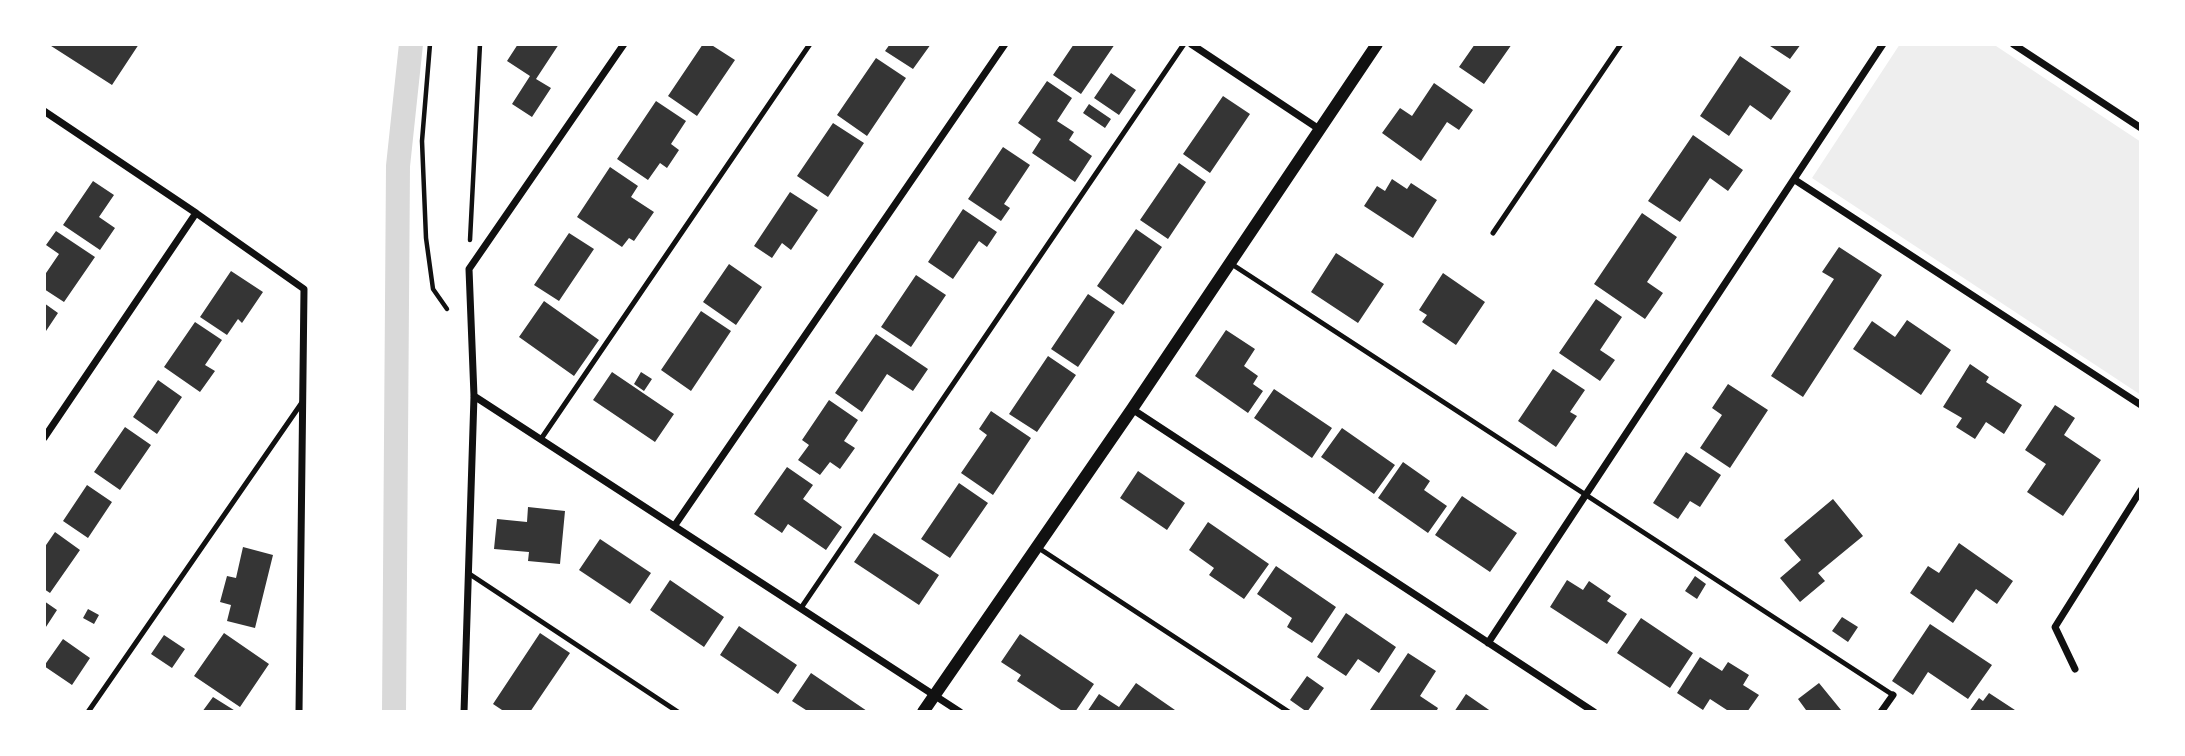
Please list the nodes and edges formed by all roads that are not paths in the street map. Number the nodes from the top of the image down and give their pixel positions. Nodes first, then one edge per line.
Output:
1 (624, 44) edge
2 (810, 44) edge
3 (1005, 44) edge
4 (1184, 44) edge
5 (1191, 44) edge
6 (1377, 44) edge
7 (1621, 44) edge
8 (1883, 44) edge
9 (2013, 44) edge
10 (44, 111) edge
11 (2141, 128) edge
12 (1320, 129) junction
13 (1796, 180) junction
14 (196, 213) junction
15 (1493, 233) dead end
16 (1230, 263) junction
17 (474, 396) junction
18 (303, 401) junction
19 (2141, 405) edge
20 (1132, 409) junction
21 (44, 438) edge
22 (541, 439) junction
23 (2141, 490) edge
24 (1586, 495) junction
25 (675, 525) junction
26 (1037, 547) junction
27 (468, 573) junction
28 (800, 608) junction
29 (1488, 643) junction
30 (2075, 668) dead end
31 (1893, 695) joint
32 (935, 696) junction
33 (88, 712) edge
34 (299, 712) edge
35 (464, 712) edge
36 (678, 712) edge
37 (923, 712) edge
38 (960, 712) edge
39 (1289, 712) edge
40 (1594, 712) edge
41 (1881, 712) edge

1 - 17 street
2 - 22 lane
3 - 25 street
4 - 28 lane
5 - 12 street
6 - 12 street
7 - 15 lane
8 - 13 street
9 - 11 street
10 - 14 street
12 - 16 street
13 - 19 street
13 - 24 street
14 - 18 street
14 - 21 street
16 - 20 street
16 - 24 lane
17 - 22 street
17 - 27 street
18 - 33 lane
18 - 34 street
20 - 26 street
20 - 29 street
22 - 25 street
23 - 30 street
24 - 29 street
24 - 31 lane
25 - 28 street
26 - 32 street
26 - 39 lane
27 - 35 street
27 - 36 lane
28 - 32 street
29 - 40 street
31 - 41 street
32 - 37 street
32 - 38 street

